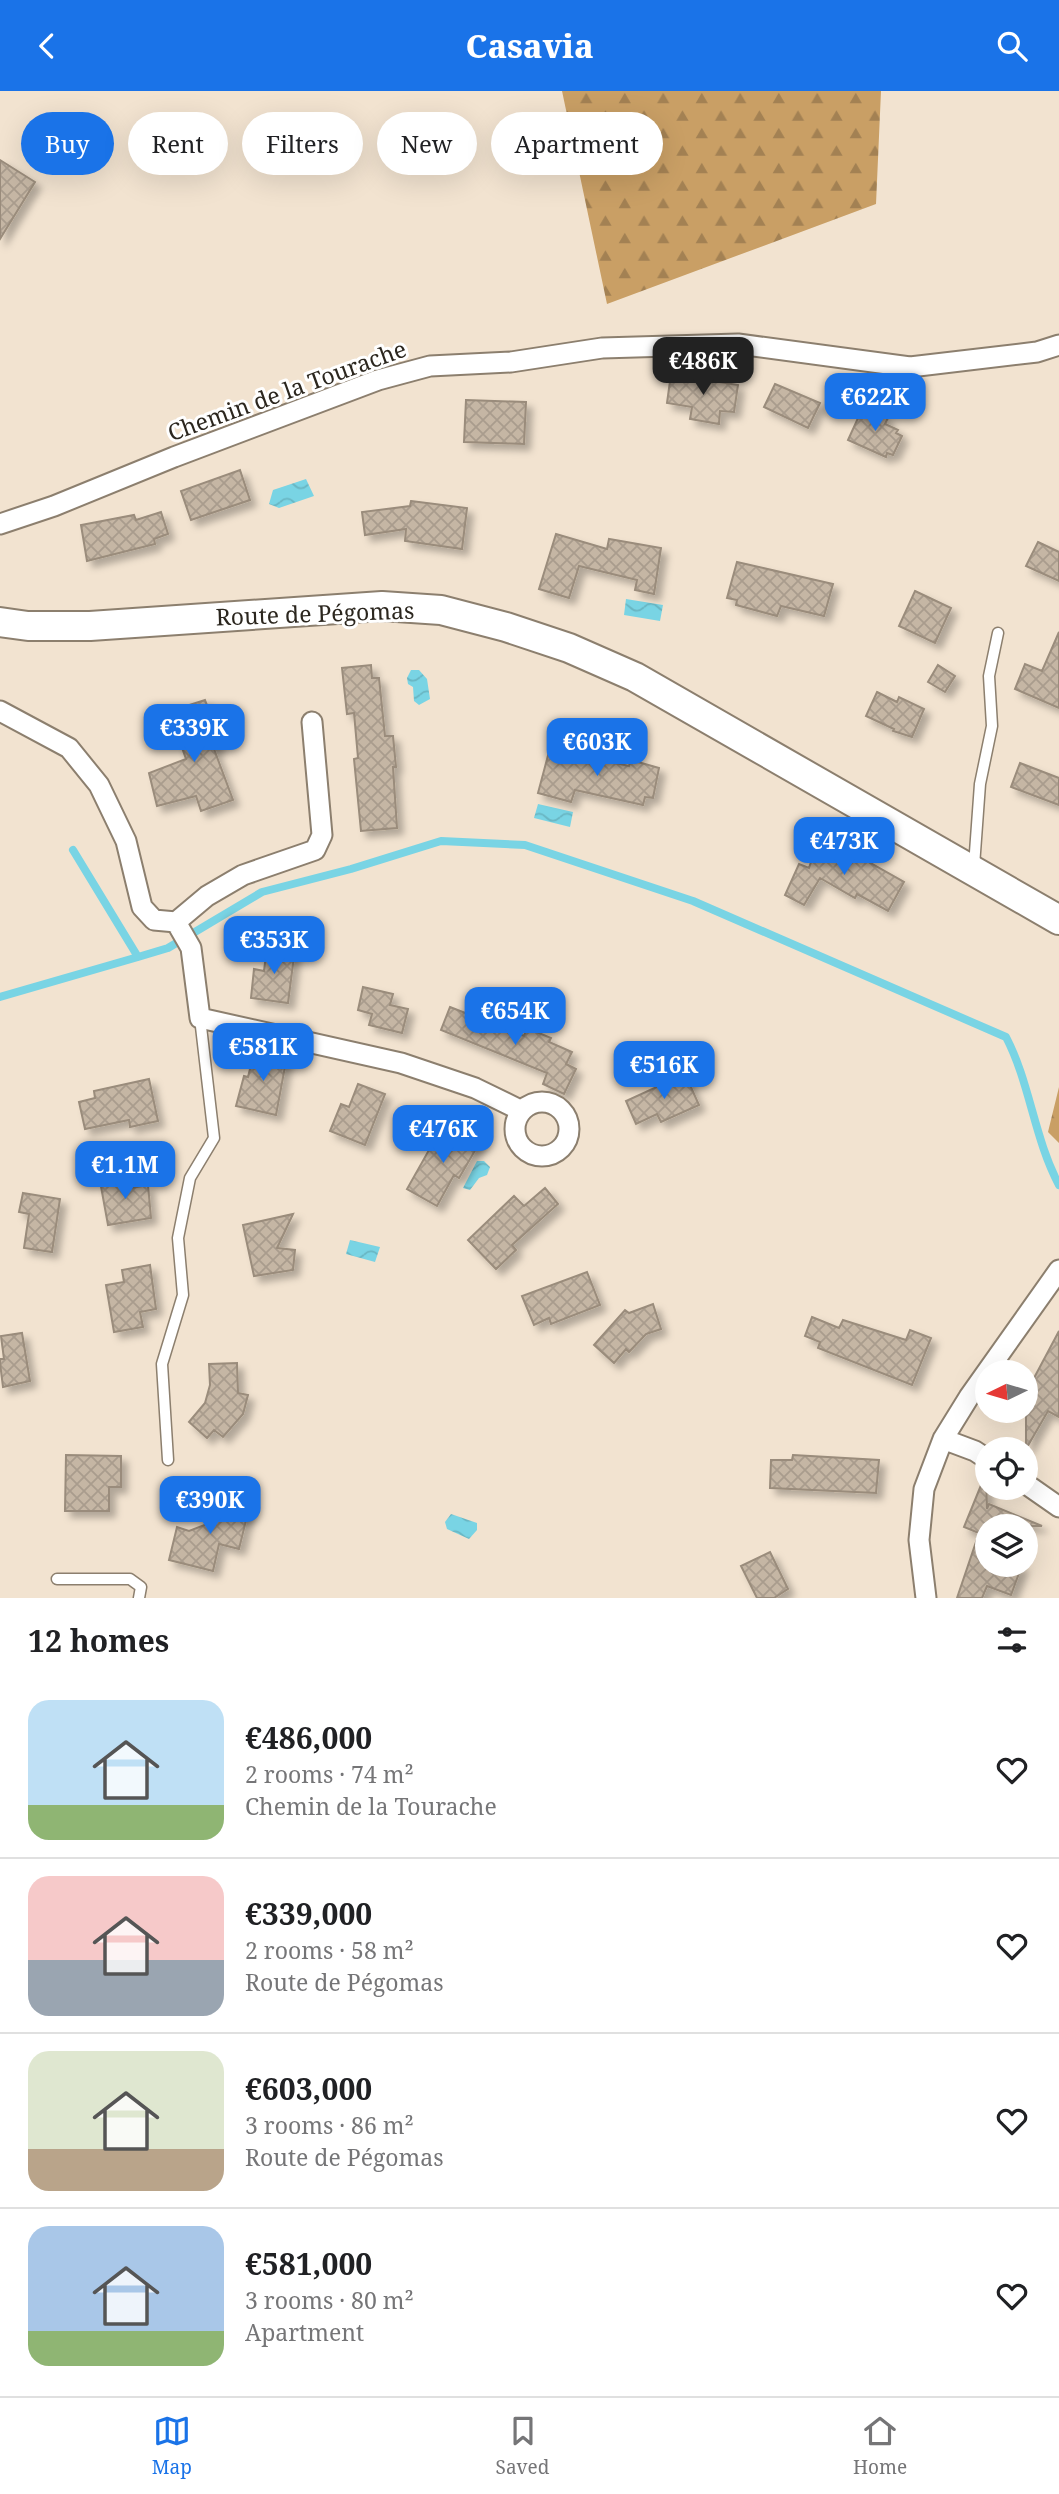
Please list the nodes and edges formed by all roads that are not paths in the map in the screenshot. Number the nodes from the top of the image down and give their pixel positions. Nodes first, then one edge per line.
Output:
1 (1059, 345) edge
2 (0, 524) edge
3 (0, 622) edge
4 (998, 633) dead end
5 (0, 711) edge
6 (312, 722) dead end
7 (974, 870) junction
8 (1059, 920) edge
9 (178, 926) junction
10 (200, 1019) junction
11 (522, 1111) dead end
12 (1059, 1271) edge
13 (943, 1439) junction
14 (975, 1451) edge
15 (169, 1460) dead end
16 (1038, 1492) edge
17 (1059, 1507) edge
18 (57, 1579) dead end
19 (139, 1598) edge
20 (926, 1598) edge

1 - 2 street, Chemin de la Tourache
3 - 7 main road, Route de Pégomas
4 - 7 lane
5 - 9 street
6 - 9 street
7 - 8 main road, Route de Pégomas
9 - 10 street
10 - 11 street
10 - 15 lane
12 - 13 street
13 - 14 street
13 - 20 street
16 - 17 street
18 - 19 lane

